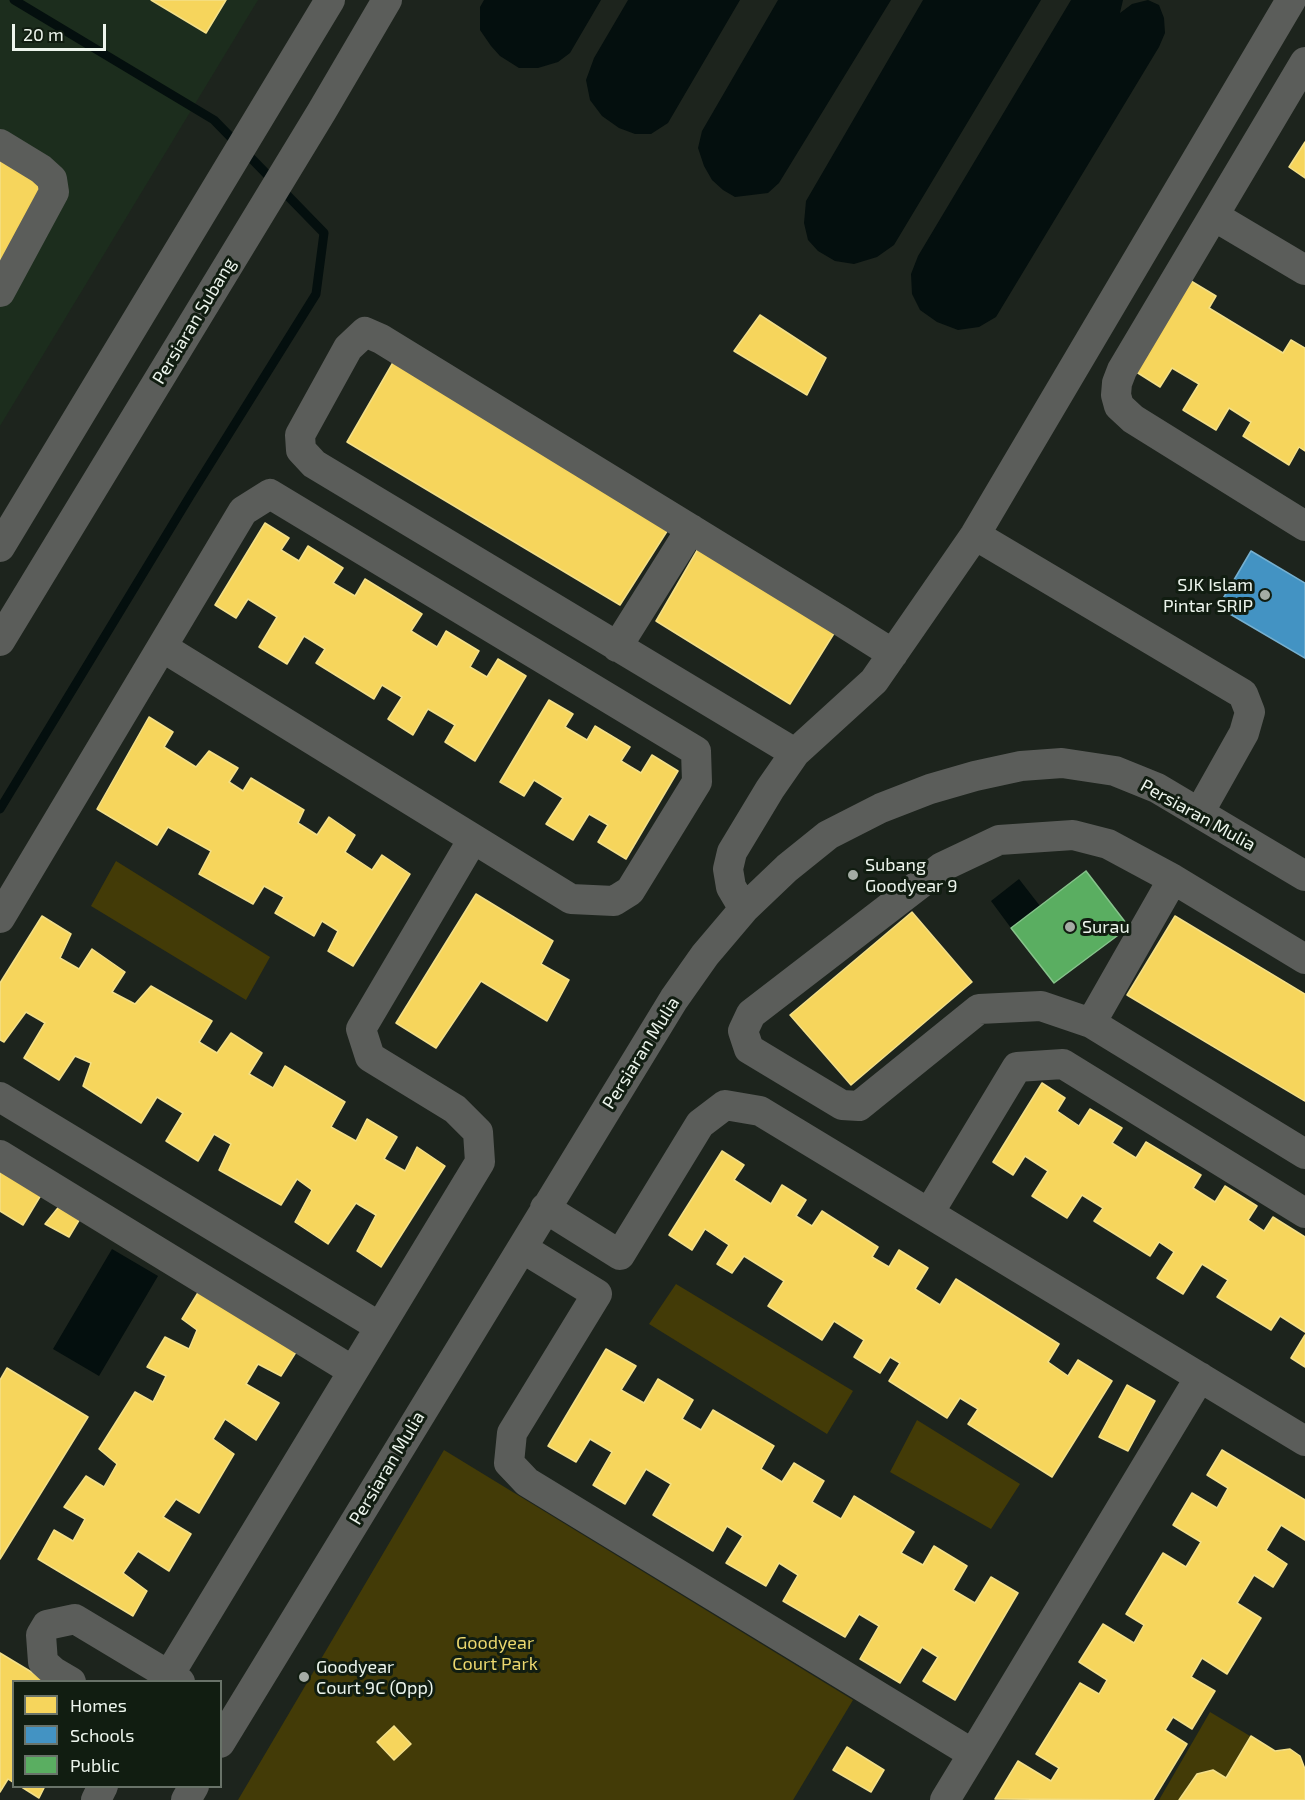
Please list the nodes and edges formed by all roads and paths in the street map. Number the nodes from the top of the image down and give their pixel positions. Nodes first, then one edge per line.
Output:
1 (330, 0) edge
2 (387, 0) edge
3 (1292, 0) edge
4 (1302, 72) edge
5 (0, 144) edge
6 (1214, 216) junction
7 (1305, 270) edge
8 (0, 292) edge
9 (1305, 526) edge
10 (691, 529) junction
11 (975, 535) junction
12 (0, 547) edge
13 (0, 641) edge
14 (162, 647) junction
15 (617, 647) junction
16 (893, 654) junction
17 (795, 753) junction
18 (1199, 813) junction
19 (473, 839) junction
20 (1305, 876) edge
21 (1173, 879) junction
22 (744, 909) junction
23 (0, 918) edge
24 (1305, 959) edge
25 (1091, 1023) junction
26 (0, 1097) edge
27 (1305, 1154) edge
28 (0, 1155) edge
29 (545, 1208) junction
30 (929, 1213) junction
31 (1305, 1213) edge
32 (522, 1248) junction
33 (380, 1327) junction
34 (353, 1371) junction
35 (1200, 1377) junction
36 (1305, 1441) edge
37 (175, 1678) edge
38 (67, 1680) edge
39 (229, 1710) edge
40 (222, 1736) edge
41 (972, 1754) junction
42 (945, 1800) edge

1 - 12 street
2 - 13 street, Persiaran Subang
3 - 11 street
4 - 6 street
5 - 8 street
6 - 7 street
6 - 9 street
10 - 15 street
10 - 15 street
10 - 16 street
11 - 16 street
11 - 18 street
14 - 19 street
14 - 19 street
14 - 23 street
15 - 17 street
16 - 17 street
17 - 22 street
18 - 20 street, Persiaran Mulia
18 - 22 street, Persiaran Mulia
19 - 33 street
21 - 24 street
21 - 25 street
21 - 25 street
22 - 29 street, Persiaran Mulia
25 - 27 street
26 - 33 street
28 - 34 street
29 - 30 street
29 - 32 street, Persiaran Mulia
30 - 31 street
30 - 35 street
32 - 39 street, Persiaran Mulia
32 - 41 street
33 - 34 street
34 - 37 street
35 - 36 street
35 - 41 street
37 - 38 street
39 - 40 street, Persiaran Mulia
41 - 42 street

